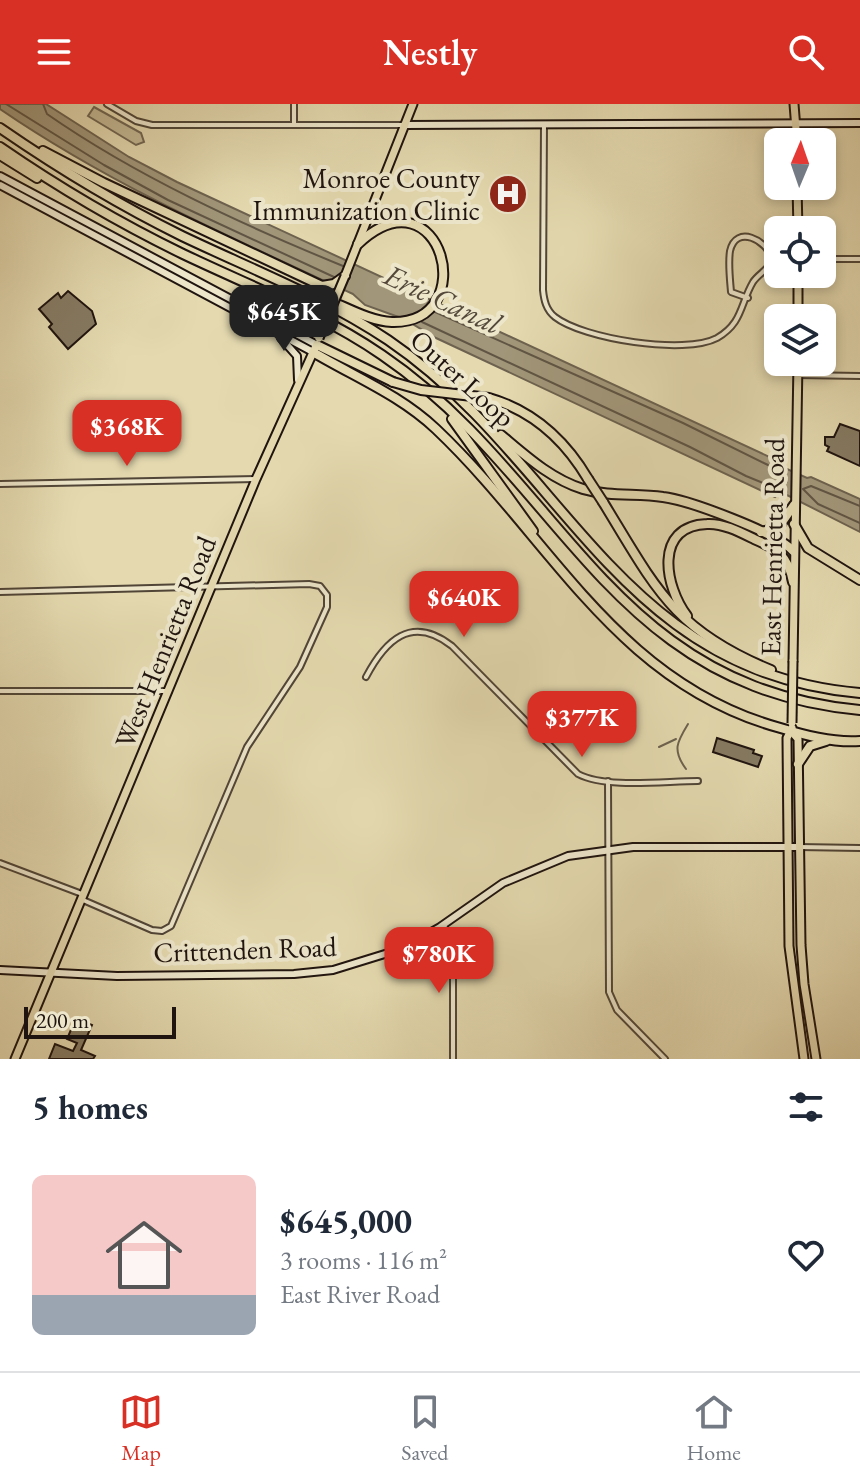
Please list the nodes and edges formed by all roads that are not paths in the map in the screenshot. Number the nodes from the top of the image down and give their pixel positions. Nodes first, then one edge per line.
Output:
1 (107, 104) edge
2 (294, 104) edge
3 (413, 104) edge
4 (794, 104) edge
5 (860, 123) edge
6 (294, 124) junction
7 (544, 124) junction
8 (796, 124) junction
9 (404, 125) junction
10 (796, 128) edge
11 (1, 129) edge
12 (0, 147) edge
13 (0, 155) edge
14 (0, 176) edge
15 (0, 185) edge
16 (135, 230) junction
17 (764, 243) edge
18 (358, 244) junction
19 (836, 259) edge
20 (860, 259) edge
21 (253, 269) junction
22 (764, 272) edge
23 (345, 276) junction
24 (748, 298) junction
25 (268, 328) junction
26 (316, 345) junction
27 (798, 376) edge
28 (836, 376) edge
29 (860, 376) edge
30 (297, 388) junction
31 (435, 396) junction
32 (464, 402) junction
33 (256, 479) junction
34 (0, 484) edge
35 (794, 505) joint
36 (789, 522) junction
37 (760, 532) junction
38 (793, 551) junction
39 (566, 574) junction
40 (860, 580) edge
41 (793, 582) junction
42 (212, 587) junction
43 (0, 592) edge
44 (724, 647) junction
45 (366, 677) dead end
46 (0, 691) edge
47 (169, 691) junction
48 (856, 693) edge
49 (860, 710) edge
50 (792, 727) junction
51 (837, 741) junction
52 (860, 741) edge
53 (798, 764) junction
54 (608, 781) junction
55 (698, 781) dead end
56 (787, 847) junction
57 (799, 847) junction
58 (608, 848) junction
59 (860, 848) edge
60 (0, 863) edge
61 (84, 897) junction
62 (444, 925) junction
63 (0, 970) edge
64 (51, 974) junction
65 (15, 1059) edge
66 (453, 1059) edge
67 (665, 1059) edge
68 (804, 1059) edge
69 (816, 1059) edge

1 - 6 street
2 - 6 street
3 - 9 main road, West Henrietta Road
4 - 8 main road
5 - 8 street
6 - 9 street
7 - 8 street
7 - 9 street
7 - 24 street
8 - 10 main road
9 - 18 main road, West Henrietta Road
11 - 21 highway, Outer Loop
11 - 23 highway
12 - 16 highway, Outer Loop
13 - 16 highway
14 - 26 street
15 - 25 street
16 - 31 highway, Outer Loop
17 - 24 street
18 - 21 highway
18 - 23 main road, West Henrietta Road
19 - 20 street
21 - 32 highway, Outer Loop
22 - 24 street
23 - 26 main road, West Henrietta Road, bridge
25 - 26 street
25 - 30 street
26 - 30 main road, West Henrietta Road
26 - 39 highway
26 - 44 highway, bridge
27 - 35 main road, East Henrietta Road
28 - 29 street
30 - 33 main road, West Henrietta Road
31 - 39 highway
31 - 49 highway, Outer Loop
32 - 37 highway
32 - 48 highway, Outer Loop
33 - 34 street
33 - 42 main road, West Henrietta Road
35 - 36 highway
36 - 37 highway
36 - 38 main road, East Henrietta Road
36 - 40 highway
37 - 38 highway
38 - 41 main road, East Henrietta Road
39 - 50 highway
41 - 44 highway
41 - 50 main road, East Henrietta Road, bridge
42 - 43 street
42 - 47 main road, West Henrietta Road
42 - 61 street
44 - 48 highway
45 - 54 street
46 - 47 street
47 - 61 main road, West Henrietta Road
50 - 51 highway
50 - 53 main road, East Henrietta Road
50 - 56 main road, East Henrietta Road
51 - 52 highway
51 - 53 highway
53 - 57 main road, East Henrietta Road
54 - 55 street
54 - 58 street
56 - 57 street, Crittenden Road
56 - 58 street, Crittenden Road
56 - 68 main road, East Henrietta Road
57 - 59 street
57 - 69 main road, East Henrietta Road
58 - 62 street, Crittenden Road
58 - 67 street
60 - 61 street
61 - 64 main road, West Henrietta Road
62 - 64 street, Crittenden Road
62 - 66 street
63 - 64 street, Crittenden Road
64 - 65 main road, West Henrietta Road

